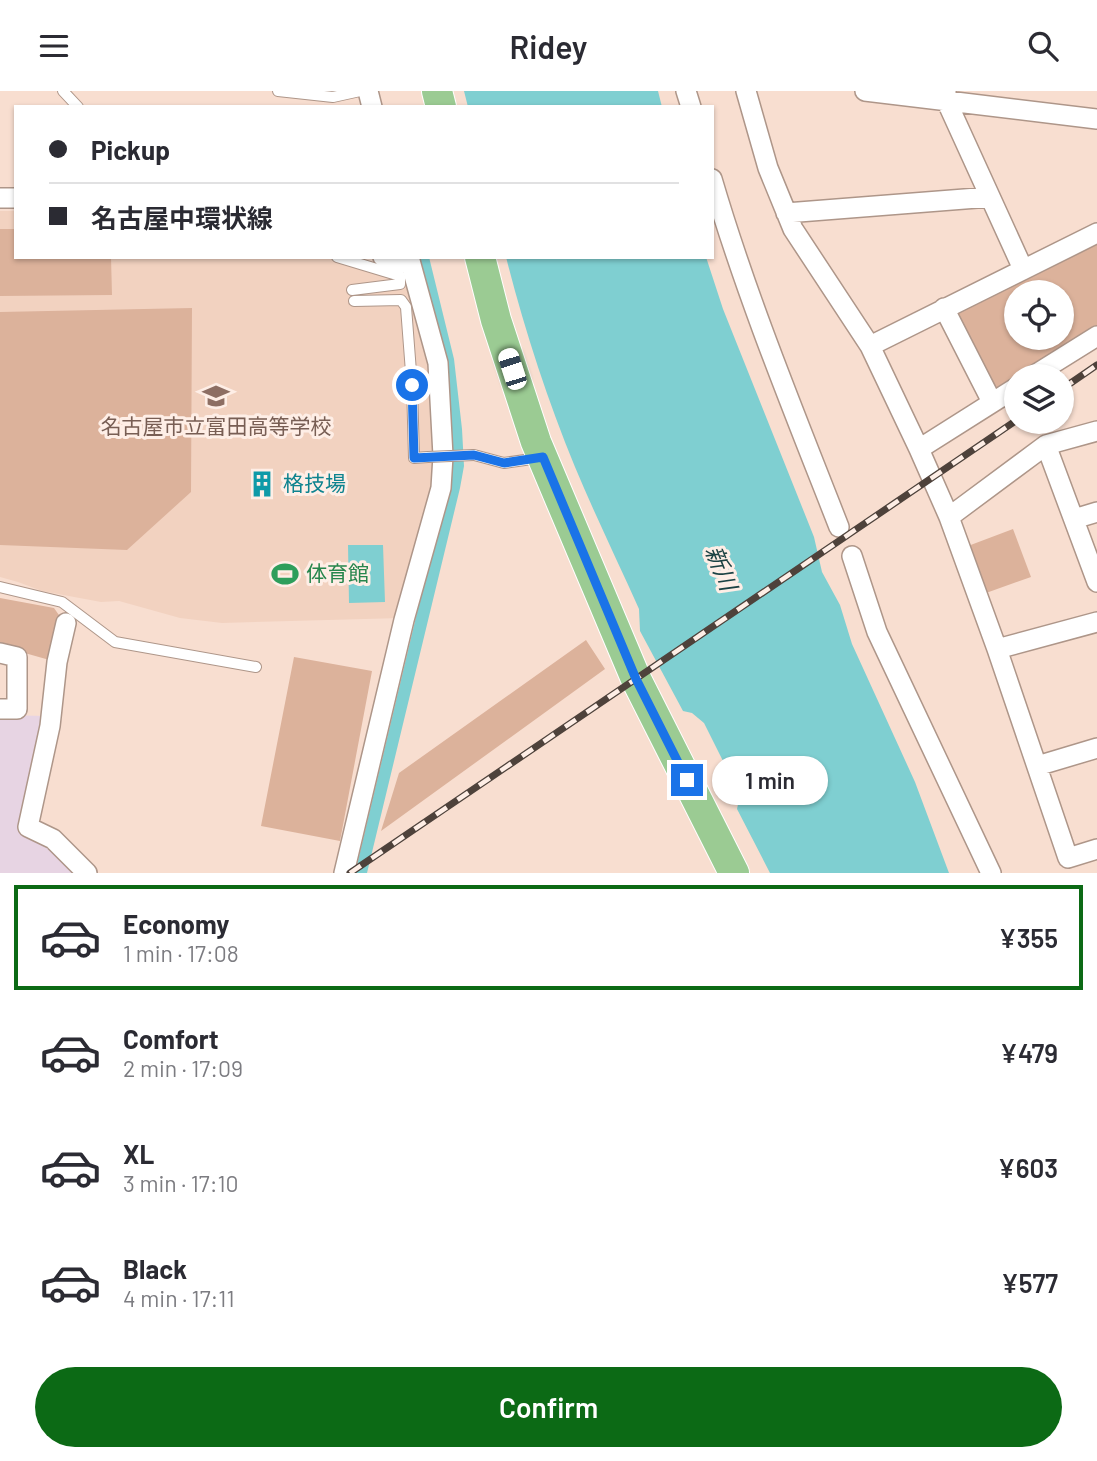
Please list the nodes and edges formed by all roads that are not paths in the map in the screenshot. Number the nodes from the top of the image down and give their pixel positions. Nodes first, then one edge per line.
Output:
1 (63, 91) edge
2 (278, 91) edge
3 (360, 91) edge
4 (746, 91) edge
5 (865, 91) edge
6 (946, 95) edge
7 (333, 98) edge
8 (76, 105) edge
9 (1097, 120) edge
10 (714, 186) edge
11 (990, 197) junction
12 (786, 213) junction
13 (1097, 233) edge
14 (343, 259) edge
15 (481, 259) edge
16 (410, 261) edge
17 (1023, 269) junction
18 (352, 290) dead end
19 (354, 301) dead end
20 (944, 308) junction
21 (1097, 336) edge
22 (870, 346) junction
23 (1053, 364) edge
24 (1004, 395) edge
25 (992, 403) junction
26 (1097, 431) edge
27 (1046, 445) junction
28 (919, 449) junction
29 (543, 457) junction
30 (1097, 512) edge
31 (948, 517) junction
32 (1074, 519) junction
33 (839, 527) dead end
34 (852, 556) dead end
35 (1097, 582) edge
36 (0, 587) edge
37 (1097, 621) edge
38 (66, 623) dead end
39 (997, 649) junction
40 (0, 653) edge
41 (256, 667) dead end
42 (0, 709) edge
43 (1097, 748) edge
44 (1037, 766) junction
45 (1097, 849) edge
46 (87, 873) edge
47 (344, 873) edge
48 (734, 873) edge
49 (990, 873) edge

1 - 8 lane
2 - 7 lane
3 - 7 lane
4 - 12 street
5 - 6 street
6 - 9 street
6 - 11 street
10 - 33 street
11 - 12 street
11 - 17 street
12 - 22 street
13 - 17 street
14 - 18 lane
15 - 29 main road
16 - 47 street
17 - 20 street
19 - 29 lane, bridge
20 - 22 street
20 - 25 street
21 - 23 street
22 - 28 street
24 - 25 street
25 - 28 street
26 - 27 street
27 - 31 street
27 - 32 street
28 - 31 street
29 - 48 main road
30 - 32 street
31 - 39 street
32 - 35 street
34 - 49 street
36 - 41 lane
37 - 39 street
38 - 46 street
39 - 44 street
40 - 42 street
43 - 44 street
44 - 45 street

